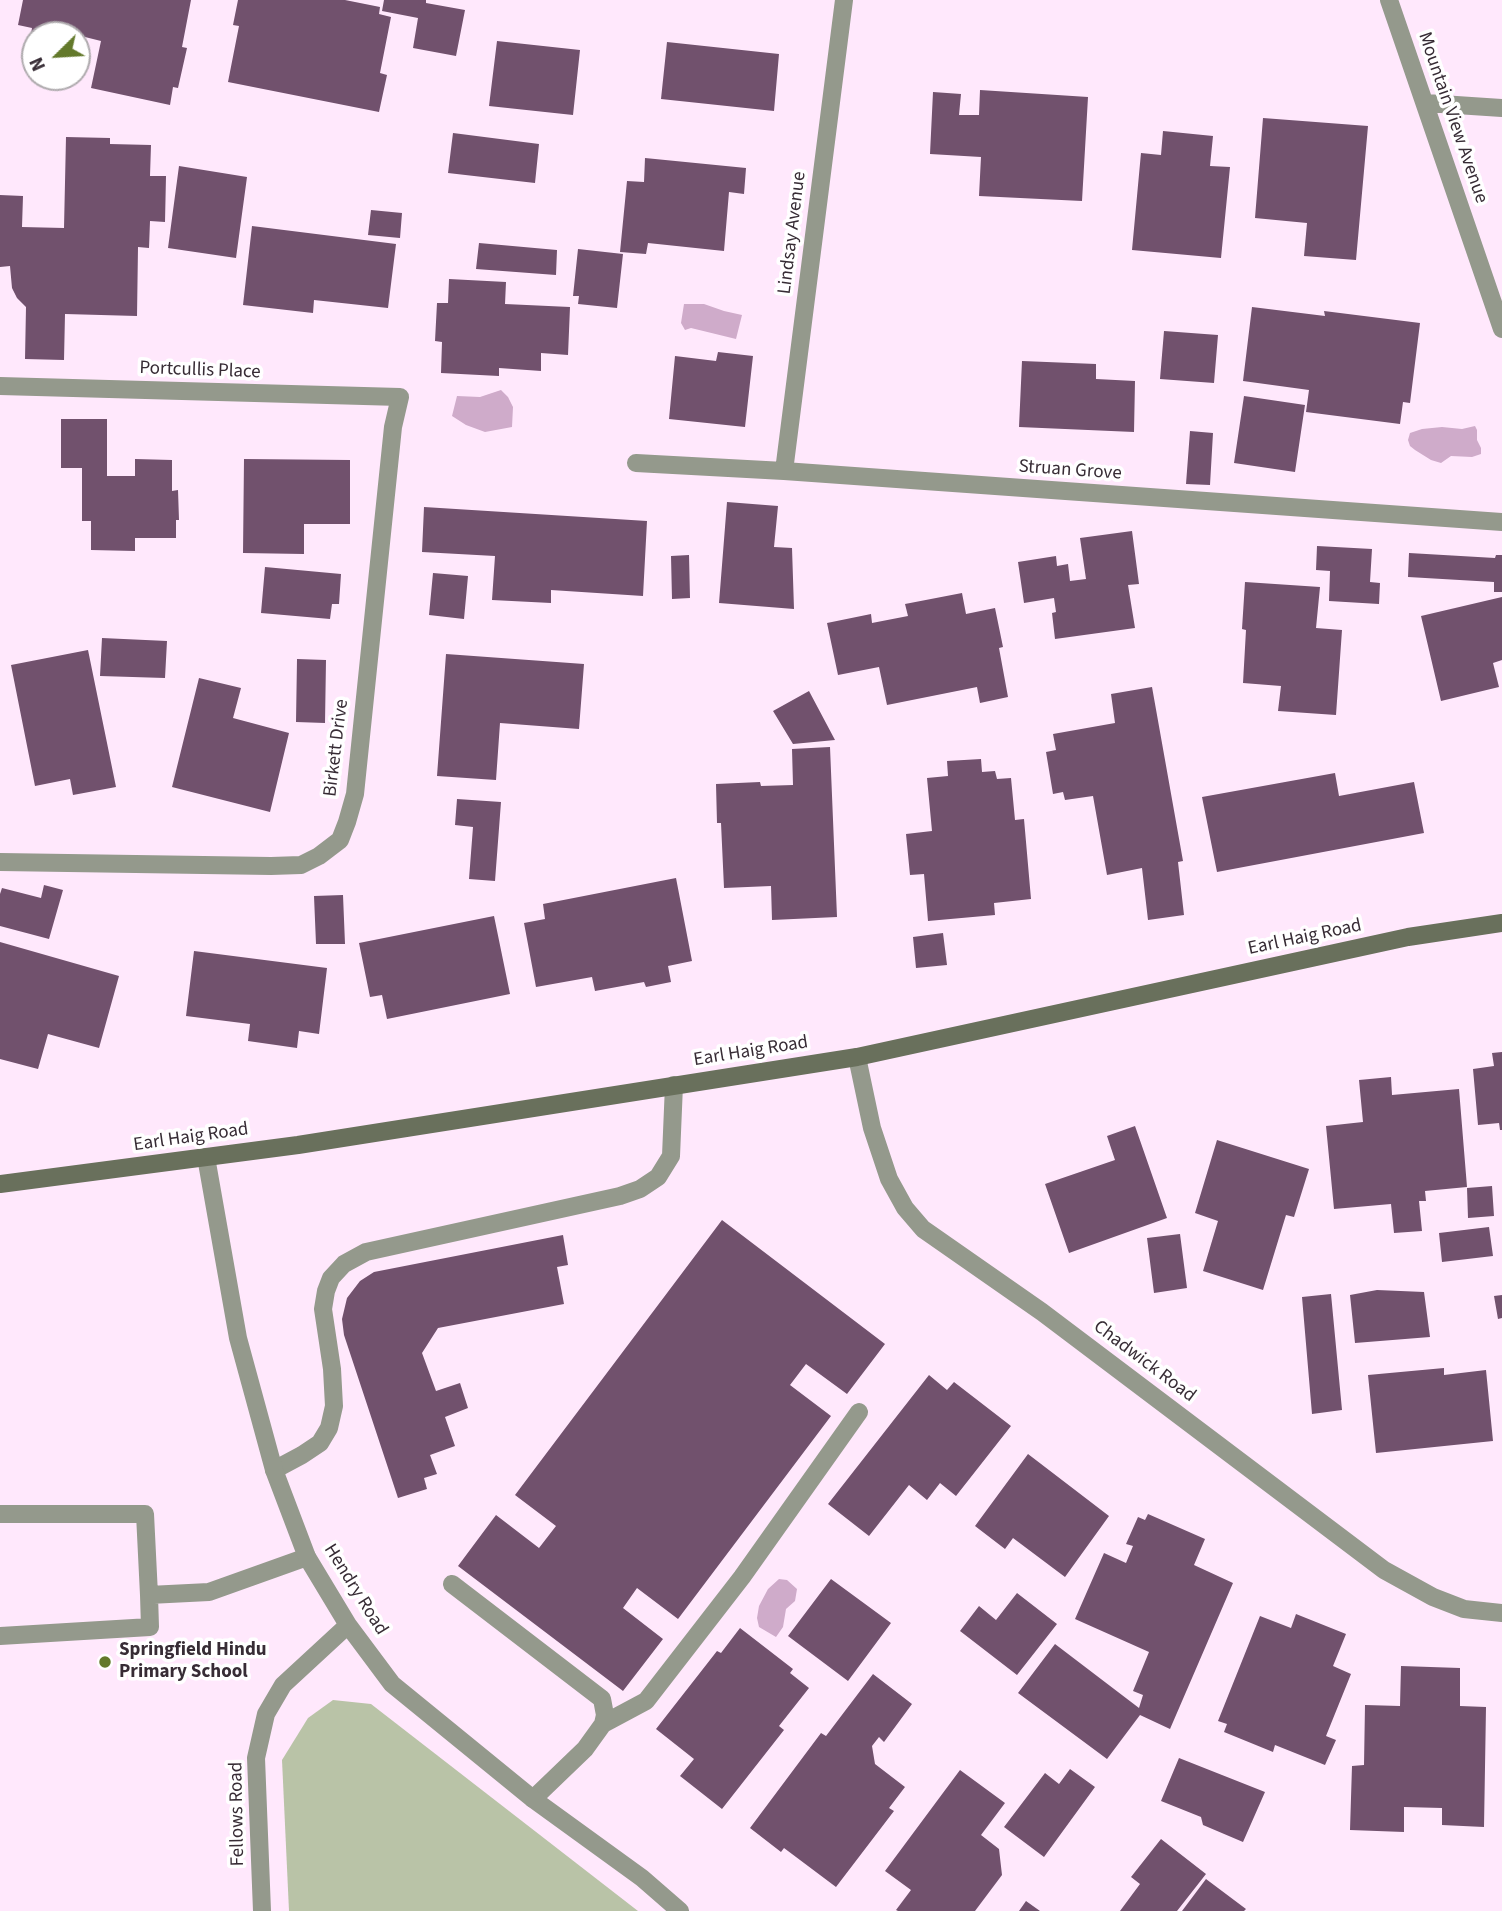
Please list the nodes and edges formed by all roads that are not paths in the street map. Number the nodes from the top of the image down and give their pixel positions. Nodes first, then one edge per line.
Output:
1 (844, 0) edge
2 (1390, 0) edge
3 (1426, 103) junction
4 (1502, 108) edge
5 (1502, 329) edge
6 (0, 386) edge
7 (400, 397) joint
8 (636, 463) dead end
9 (784, 471) junction
10 (1502, 522) edge
11 (0, 862) edge
12 (1502, 923) edge
13 (857, 1057) junction
14 (674, 1085) junction
15 (206, 1157) junction
16 (0, 1184) edge
17 (859, 1412) dead end
18 (274, 1469) junction
19 (0, 1514) edge
20 (307, 1556) junction
21 (452, 1584) dead end
22 (149, 1594) junction
23 (1502, 1613) edge
24 (348, 1625) junction
25 (0, 1636) edge
26 (603, 1724) junction
27 (533, 1799) junction
28 (262, 1911) edge
29 (680, 1911) edge

1 - 9 street, Lindsay Avenue
2 - 3 street, Mountain View Avenue
3 - 4 street
3 - 5 street, Mountain View Avenue
6 - 7 street, Portcullis Place
7 - 11 street, Birkett Drive
8 - 9 street, Struan Grove
9 - 10 street, Struan Grove
12 - 13 street, Earl Haig Road
13 - 14 street, Earl Haig Road
13 - 23 street, Chadwick Road
14 - 15 street, Earl Haig Road
14 - 18 street
15 - 16 street, Earl Haig Road
15 - 18 street, Hendry Road
17 - 26 street
18 - 20 street, Hendry Road
19 - 22 street
20 - 22 street
20 - 24 street, Hendry Road
21 - 26 street
22 - 25 street
24 - 27 street, Hendry Road
24 - 28 street, Fellows Road
26 - 27 street
27 - 29 street, Hendry Road

